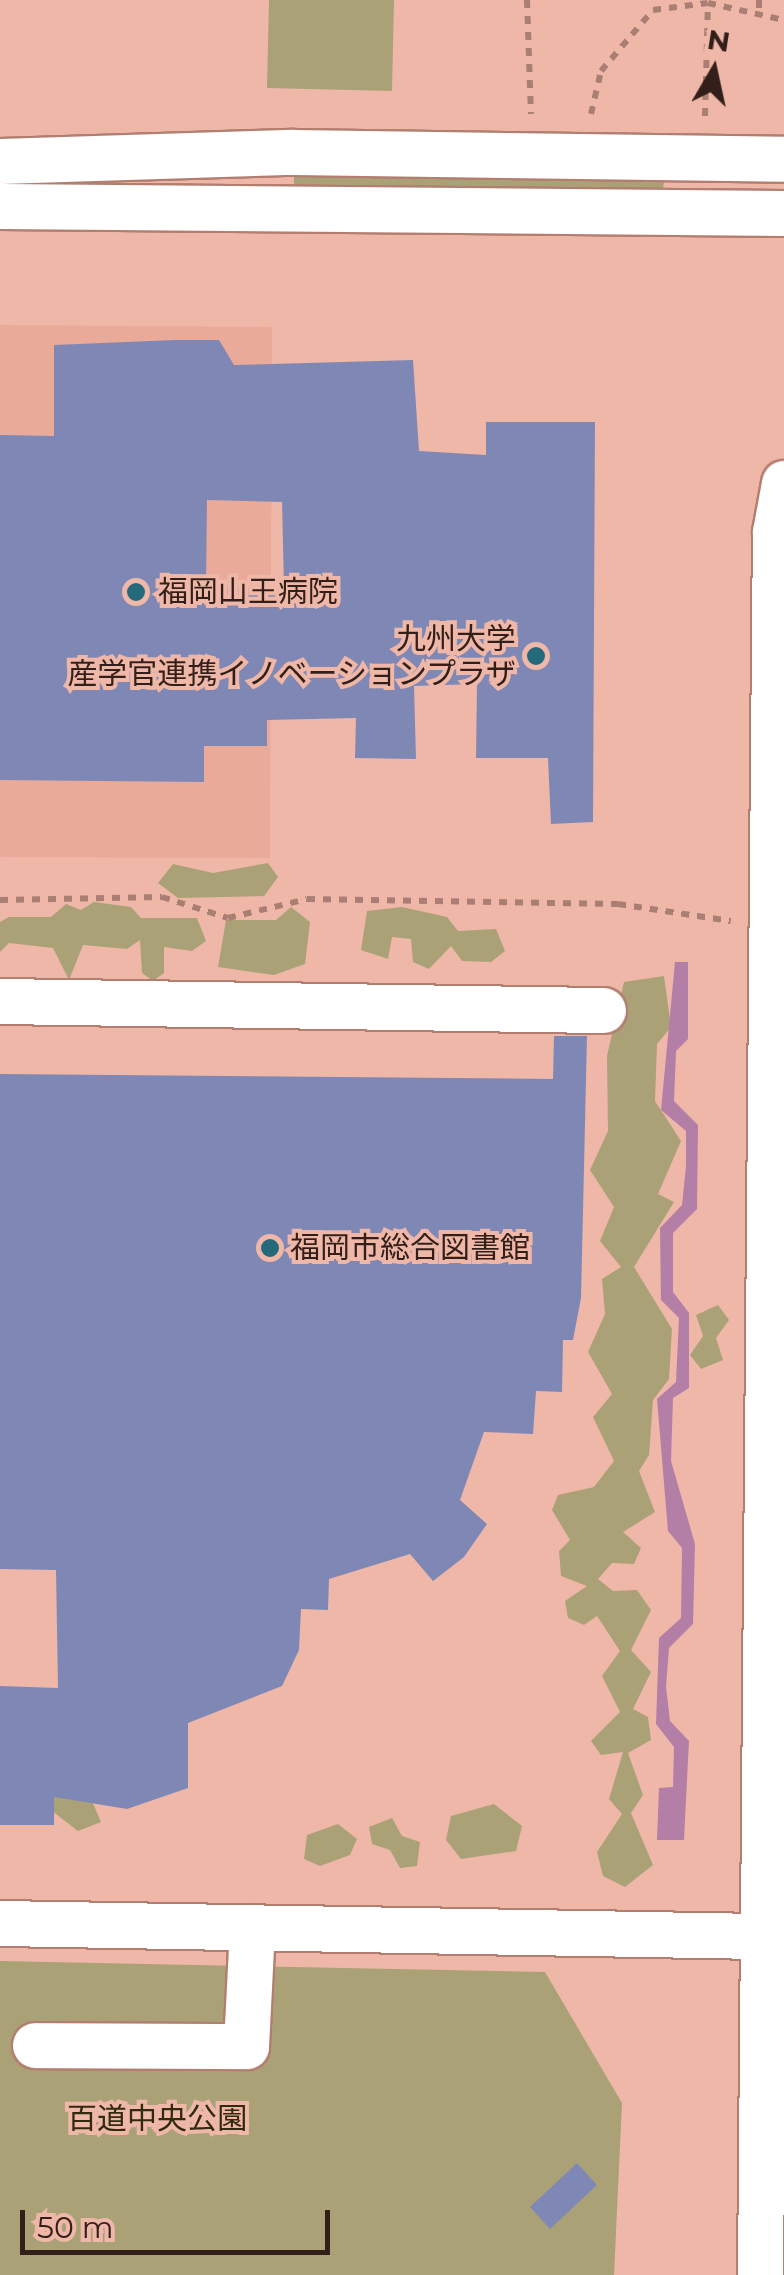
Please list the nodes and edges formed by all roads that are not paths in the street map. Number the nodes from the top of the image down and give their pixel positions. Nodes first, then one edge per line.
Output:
1 (784, 159) edge
2 (0, 162) edge
3 (0, 206) edge
4 (784, 213) edge
5 (784, 484) edge
6 (0, 1001) edge
7 (603, 1010) dead end
8 (0, 1922) edge
9 (252, 1927) junction
10 (764, 1936) junction
11 (35, 2045) dead end
12 (760, 2275) edge

1 - 2 street
3 - 4 street
5 - 10 street
6 - 7 street
8 - 9 street
9 - 10 street
9 - 11 street
10 - 12 street

